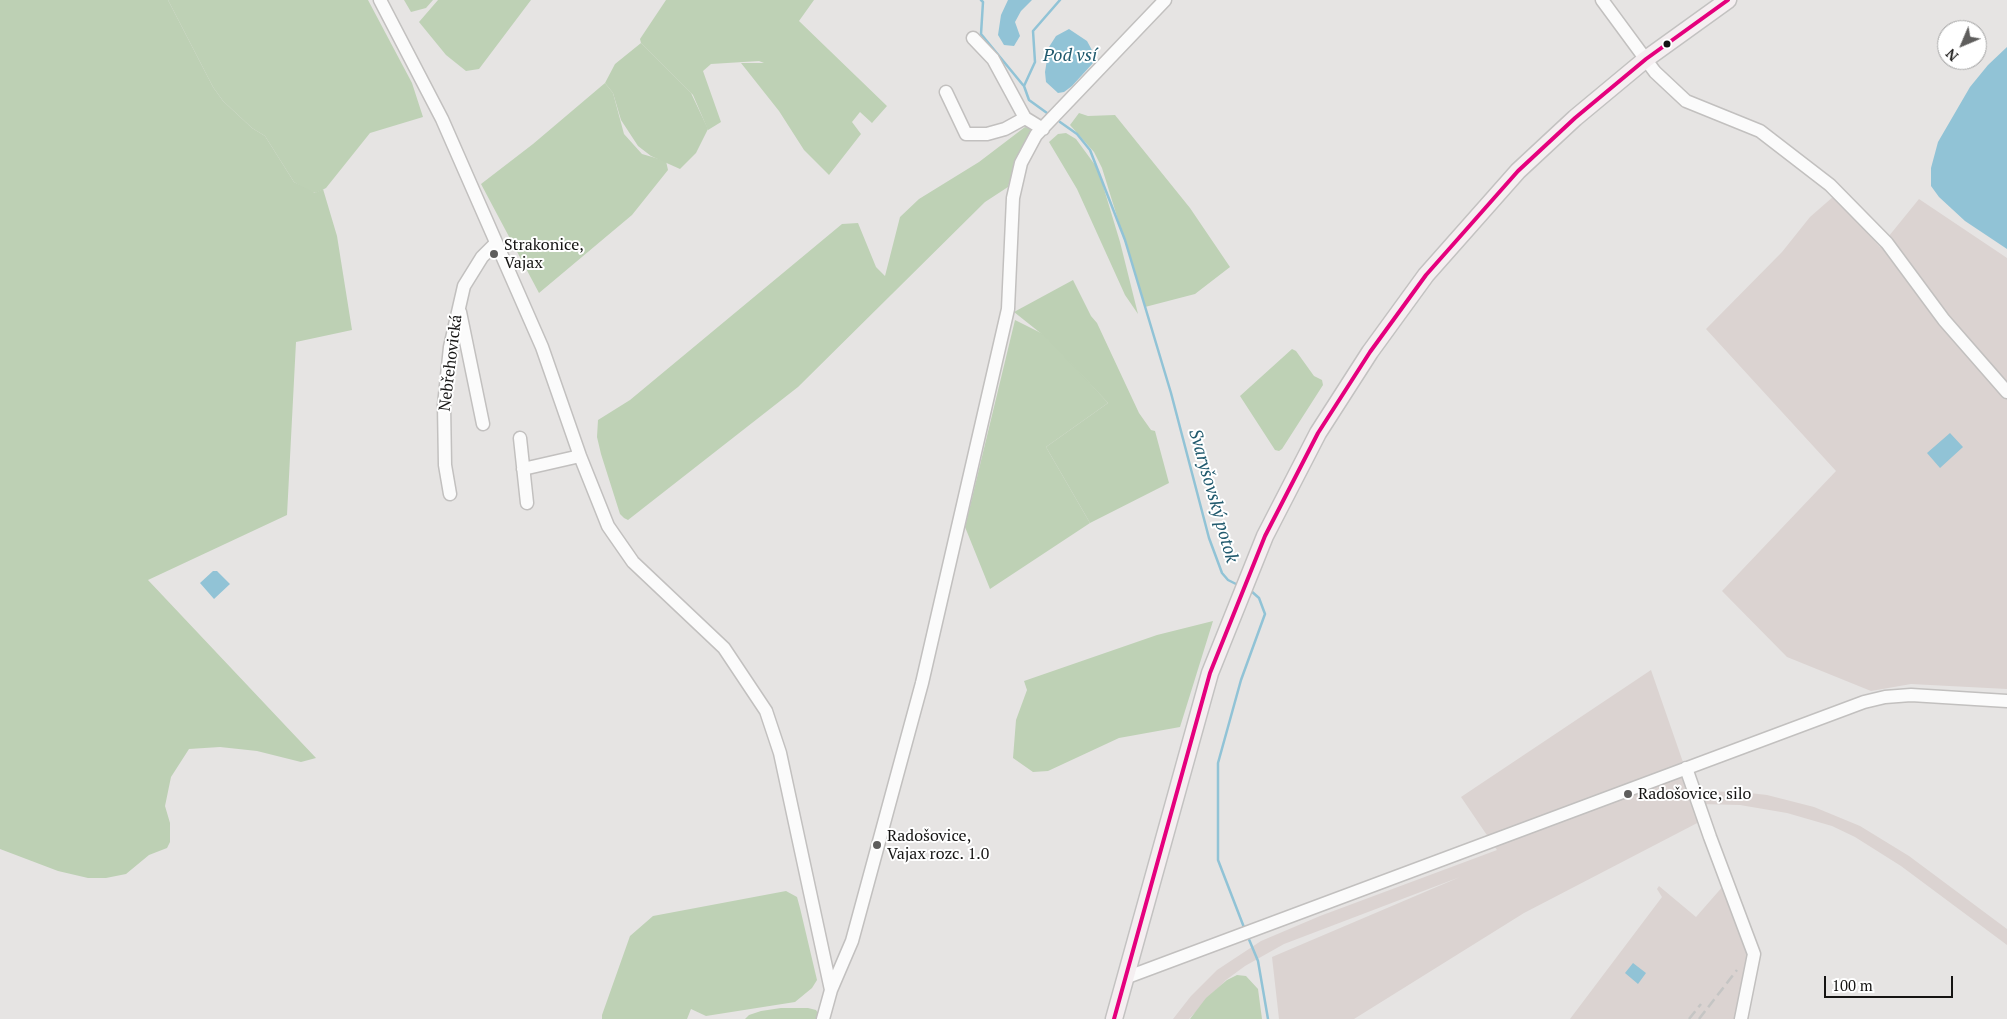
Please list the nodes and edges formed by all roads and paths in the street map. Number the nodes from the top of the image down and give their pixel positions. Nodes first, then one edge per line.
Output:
1 (380, 0) edge
2 (1165, 0) edge
3 (1602, 0) edge
4 (1728, 0) edge
5 (973, 38) dead end
6 (1646, 59) junction
7 (946, 92) dead end
8 (1025, 118) junction
9 (1042, 129) junction
10 (496, 243) junction
11 (459, 306) junction
12 (2007, 392) edge
13 (483, 424) dead end
14 (520, 438) dead end
15 (580, 456) junction
16 (523, 469) junction
17 (450, 494) dead end
18 (527, 503) dead end
19 (2007, 701) edge
20 (1686, 768) junction
21 (1125, 978) junction
22 (831, 990) junction
23 (823, 1019) edge
24 (1114, 1019) edge
25 (1741, 1019) edge

1 - 10 street
2 - 9 street
3 - 6 street
4 - 6 main road
5 - 8 street
6 - 12 street
6 - 21 main road
7 - 8 street
8 - 9 street
9 - 22 street
10 - 11 street, Nebřehovická
10 - 15 street
11 - 13 street
11 - 17 street, Nebřehovická
14 - 16 street
15 - 16 street
15 - 22 street
16 - 18 street
19 - 20 street
20 - 21 street
20 - 25 street
21 - 24 main road
22 - 23 street

